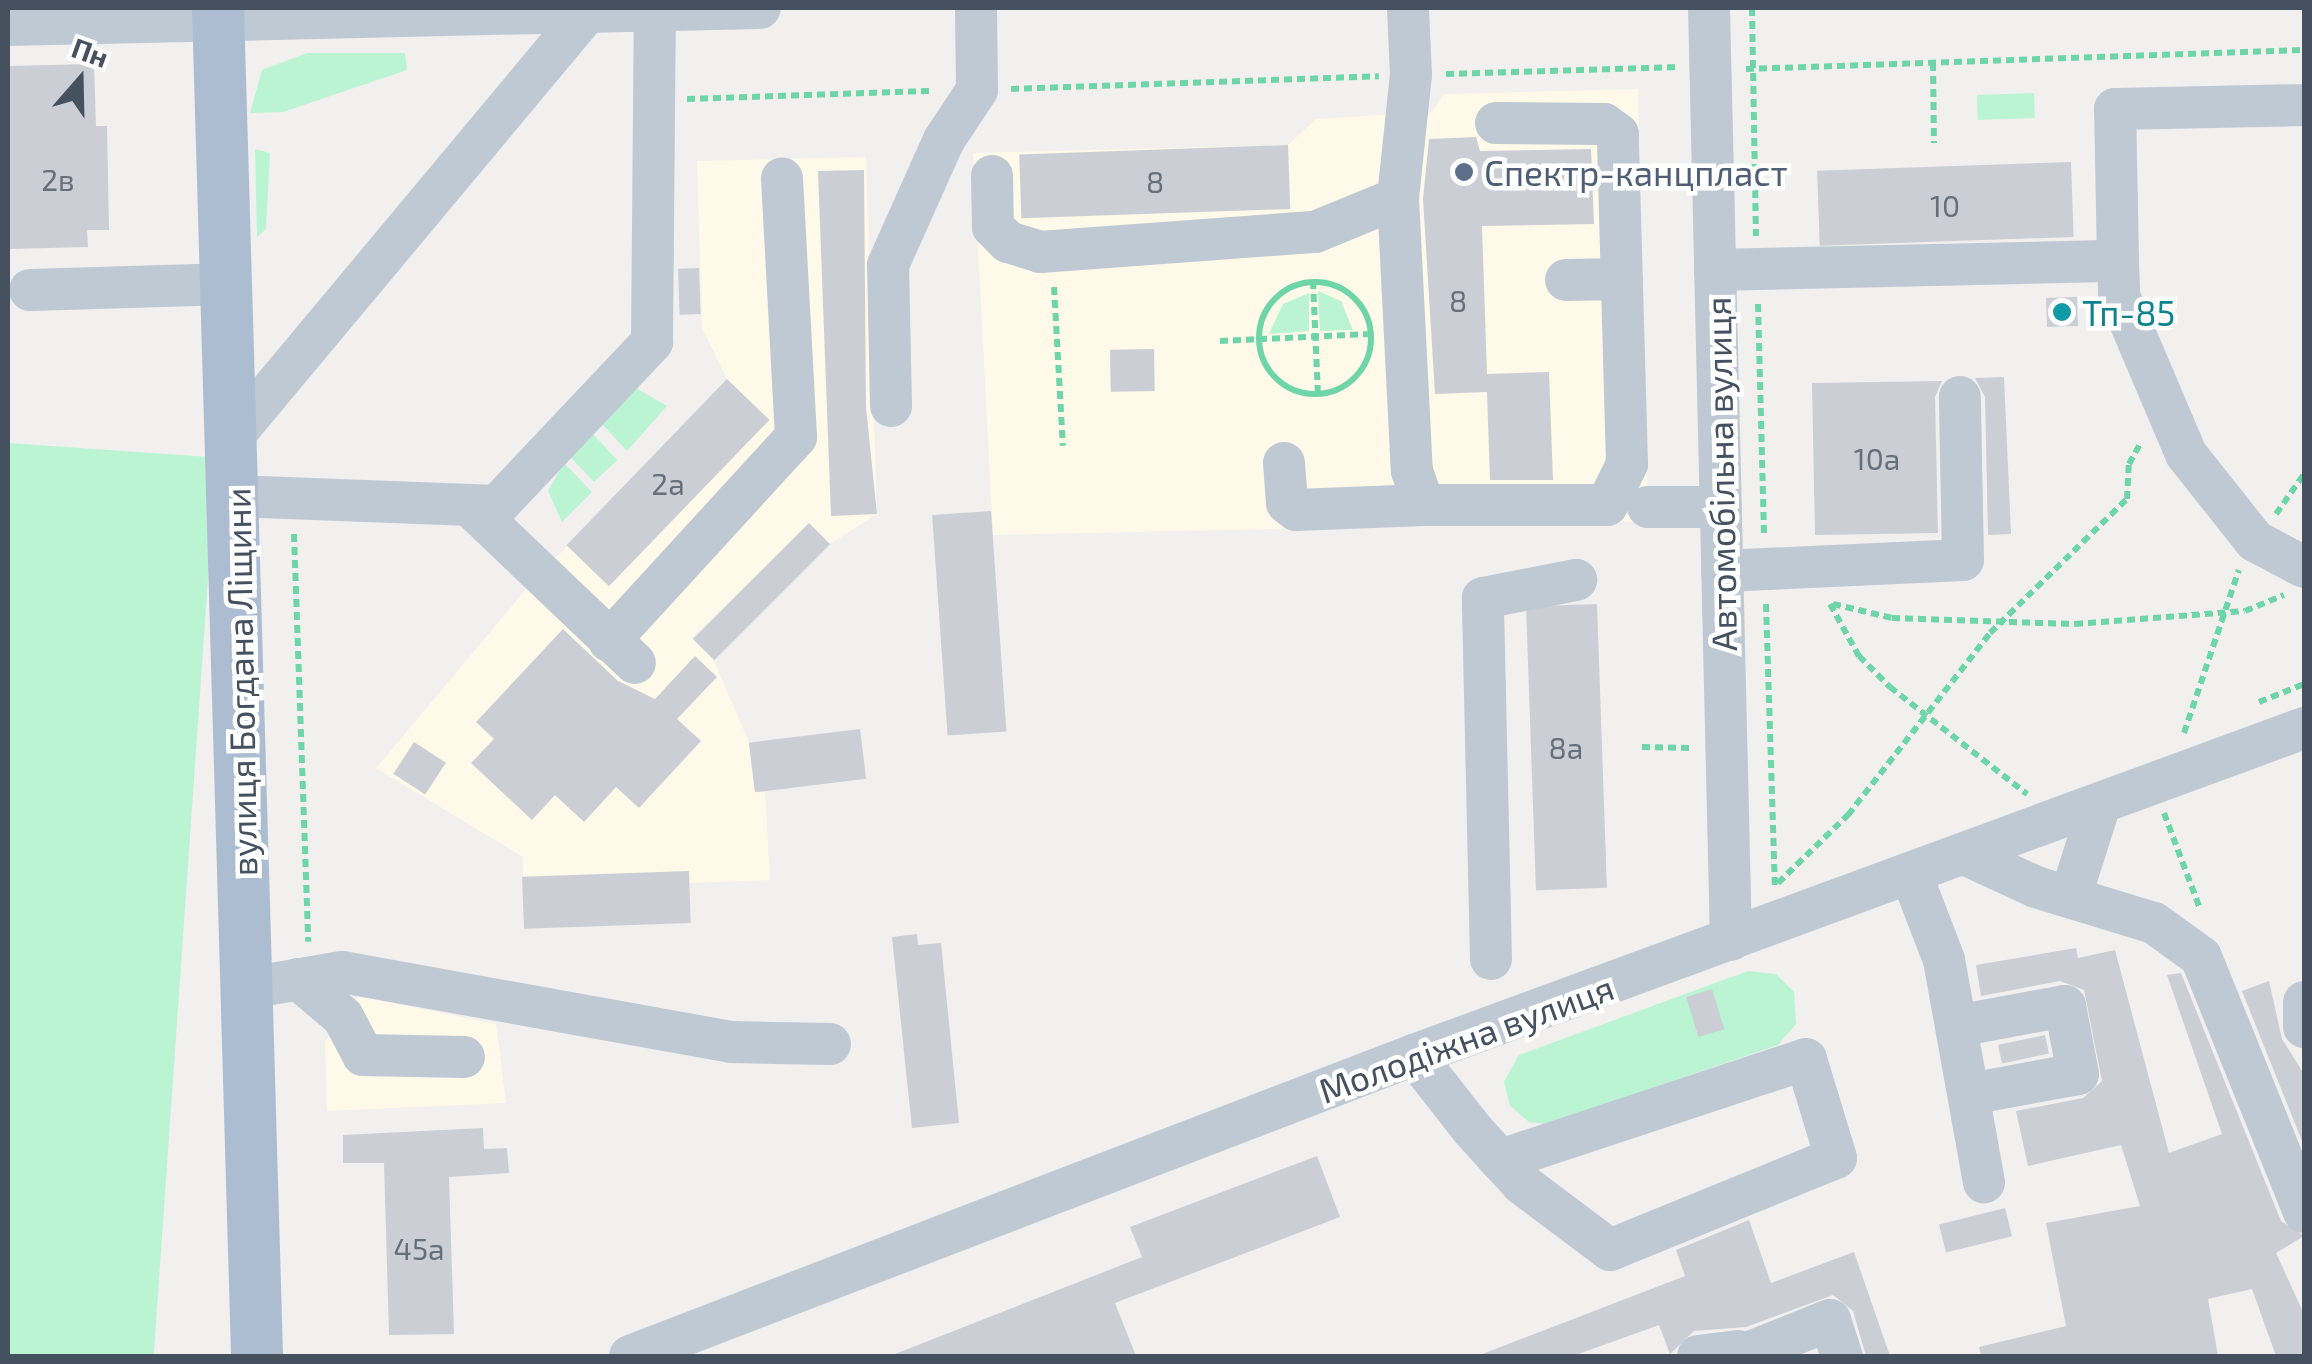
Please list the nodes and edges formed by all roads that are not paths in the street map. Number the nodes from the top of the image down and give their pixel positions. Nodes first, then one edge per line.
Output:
1 (760, 8) edge
2 (976, 8) edge
3 (1408, 8) edge
4 (1709, 8) edge
5 (654, 10) edge
6 (588, 12) junction
7 (219, 14) edge
8 (8, 25) edge
9 (2304, 105) edge
10 (1496, 123) dead end
11 (992, 176) dead end
12 (782, 178) dead end
13 (1398, 198) junction
14 (2118, 262) junction
15 (1736, 269) junction
16 (1622, 279) junction
17 (1566, 280) dead end
18 (230, 284) junction
19 (30, 290) dead end
20 (1960, 397) dead end
21 (891, 406) dead end
22 (234, 435) junction
23 (1284, 463) dead end
24 (235, 496) junction
25 (469, 505) junction
26 (1424, 506) junction
27 (1648, 507) dead end
28 (1721, 507) junction
29 (2304, 567) edge
30 (1722, 571) junction
31 (1576, 580) dead end
32 (2304, 728) edge
33 (2100, 804) junction
34 (1964, 854) junction
35 (1911, 874) junction
36 (2071, 895) junction
37 (1731, 940) junction
38 (1490, 959) dead end
39 (304, 979) junction
40 (248, 988) junction
41 (2304, 1002) edge
42 (1957, 1026) junction
43 (2304, 1027) edge
44 (830, 1044) dead end
45 (1414, 1056) junction
46 (464, 1057) dead end
47 (1969, 1094) junction
48 (1500, 1160) junction
49 (1984, 1182) dead end
50 (2304, 1212) edge
51 (1725, 1355) edge
52 (257, 1356) edge
53 (630, 1356) edge
54 (1842, 1356) edge

1 - 5 street
2 - 21 street
3 - 13 street
4 - 15 street, Автомобільна вулиця
5 - 6 street
5 - 25 street
6 - 7 street
6 - 22 street
7 - 8 street
7 - 18 main road, вулиця Богдана Ліщини
9 - 14 street
10 - 16 street
11 - 13 street
12 - 25 street
13 - 26 street
14 - 15 street
14 - 29 street
15 - 28 street, Автомобільна вулиця
16 - 17 street
16 - 26 street
18 - 19 street
18 - 22 main road, вулиця Богдана Ліщини
20 - 30 street
22 - 24 main road, вулиця Богдана Ліщини
23 - 26 street
24 - 25 street
24 - 40 main road, вулиця Богдана Ліщини
27 - 28 street
28 - 30 street, Автомобільна вулиця
30 - 37 street, Автомобільна вулиця
31 - 38 street
32 - 33 street, Молодіжна вулиця
33 - 34 street, Молодіжна вулиця
33 - 36 street
34 - 35 street, Молодіжна вулиця
34 - 36 street
35 - 37 street, Молодіжна вулиця
35 - 42 street
36 - 50 street
37 - 45 street, Молодіжна вулиця
39 - 40 street
39 - 44 street
39 - 46 street
40 - 52 main road, вулиця Богдана Ліщини
41 - 43 street
42 - 47 street
42 - 47 street
45 - 48 street
45 - 53 street, Молодіжна вулиця
47 - 49 street
48 - 48 street
51 - 54 street

